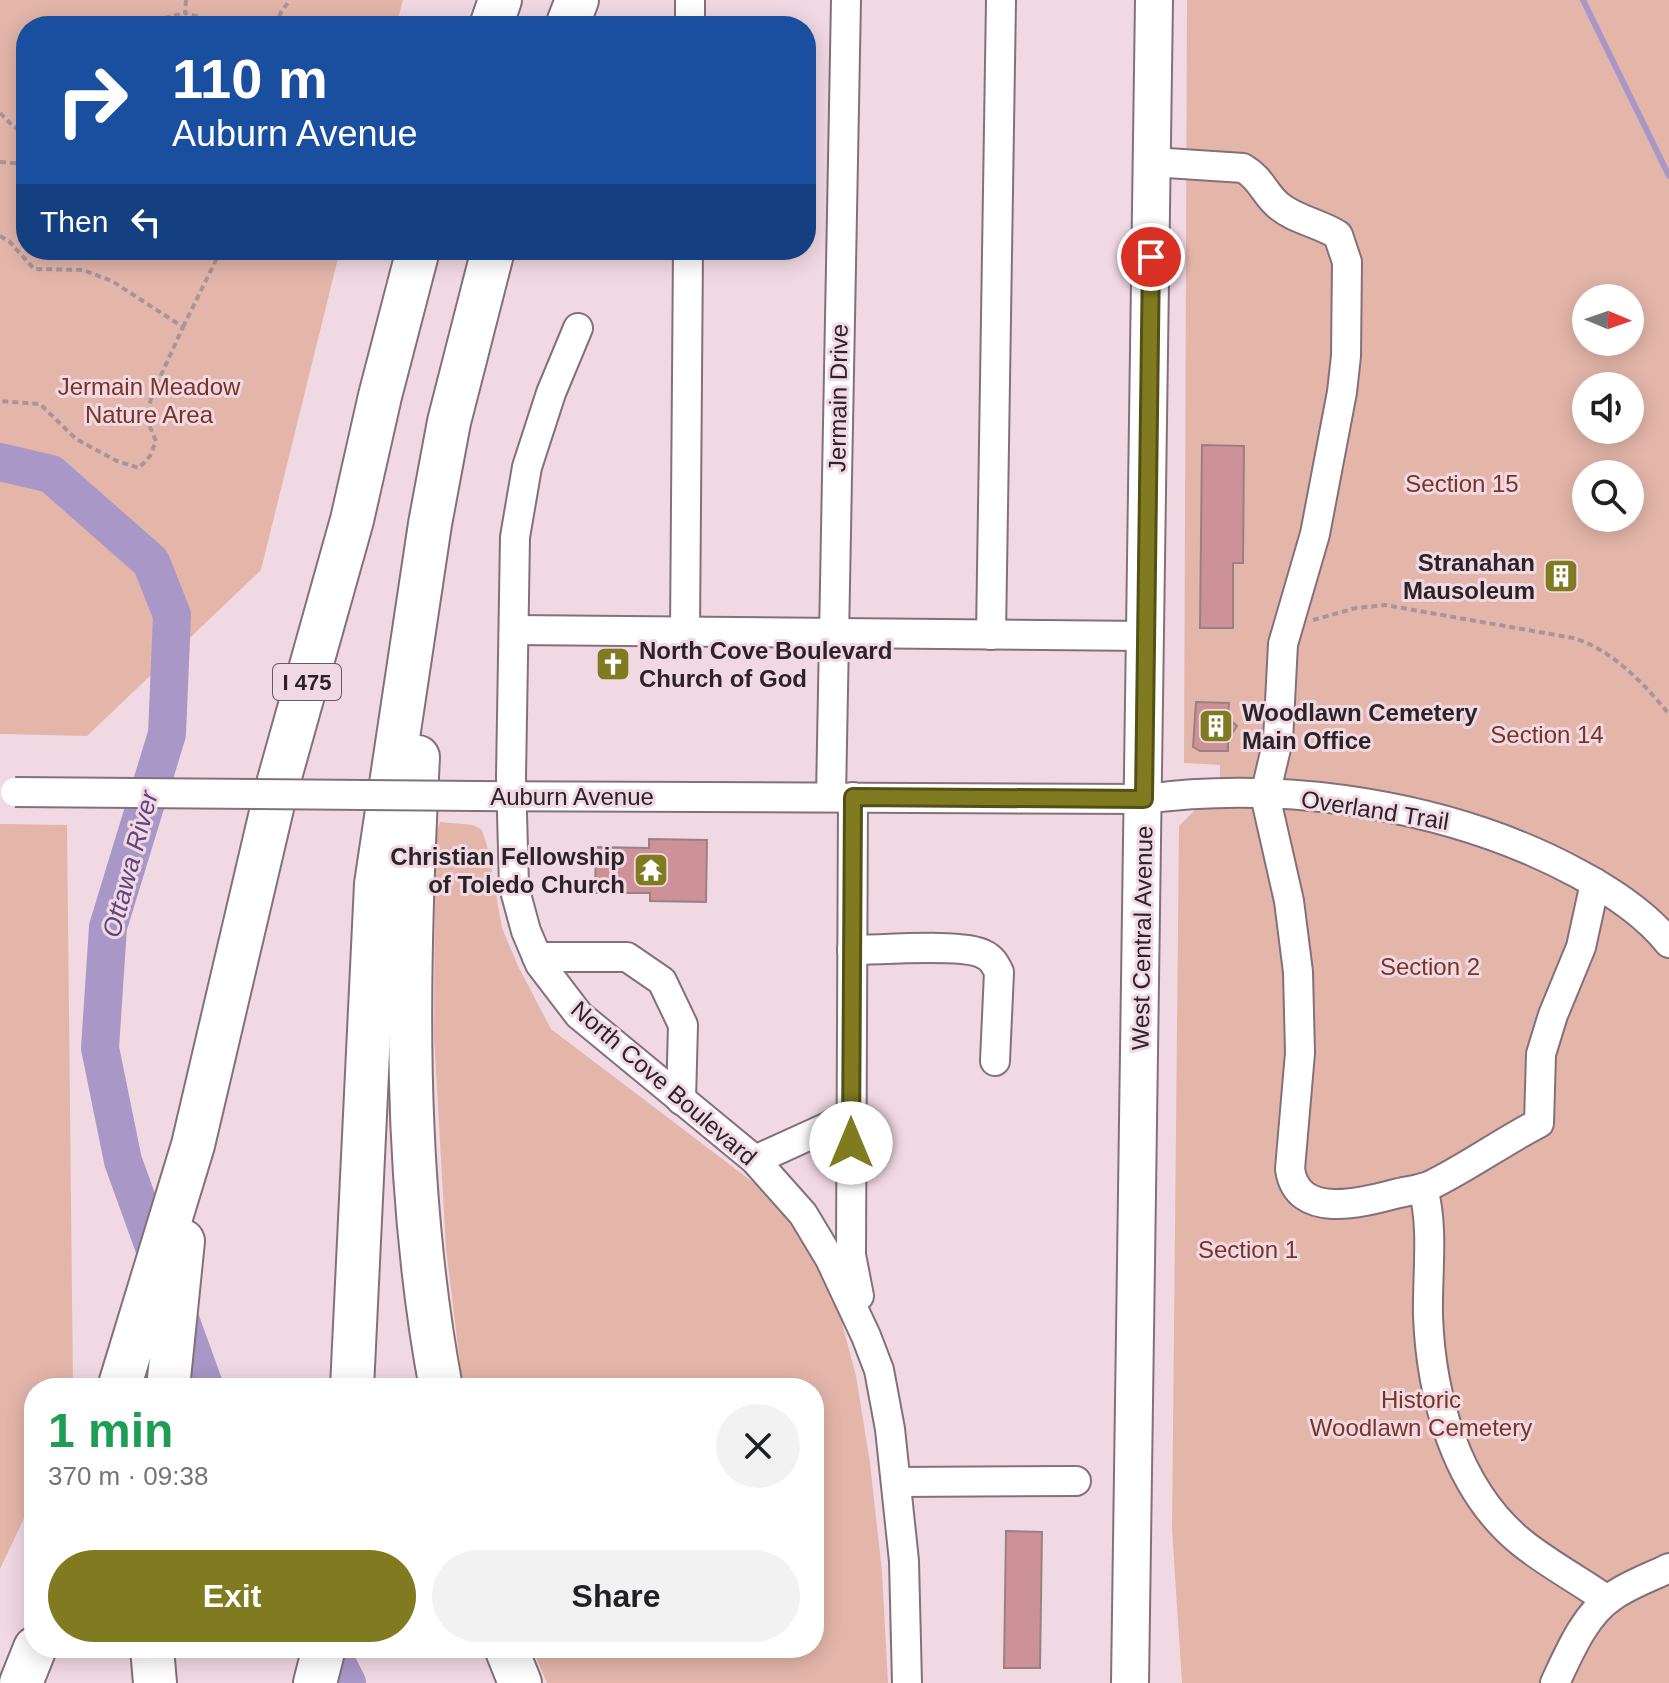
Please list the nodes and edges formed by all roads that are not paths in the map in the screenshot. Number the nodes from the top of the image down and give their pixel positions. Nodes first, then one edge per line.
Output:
1 (846, 0) edge
2 (1001, 0) edge
3 (1154, 0) edge
4 (1152, 162) junction
5 (415, 260) edge
6 (490, 260) edge
7 (688, 260) edge
8 (578, 328) dead end
9 (430, 524) junction
10 (514, 630) junction
11 (685, 632) junction
12 (834, 633) junction
13 (991, 635) junction
14 (1146, 636) junction
15 (8, 792) edge
16 (513, 795) junction
17 (1265, 795) junction
18 (842, 797) junction
19 (1144, 799) junction
20 (1595, 883) junction
21 (1669, 943) edge
22 (852, 950) junction
23 (537, 957) junction
24 (995, 1061) dead end
25 (681, 1100) junction
26 (852, 1116) junction
27 (196, 1130) junction
28 (755, 1160) junction
29 (1423, 1188) junction
30 (866, 1336) junction
31 (122, 1378) edge
32 (169, 1378) edge
33 (352, 1378) edge
34 (439, 1378) edge
35 (1076, 1481) dead end
36 (896, 1482) junction
37 (1669, 1568) edge
38 (1607, 1600) junction
39 (31, 1658) edge
40 (153, 1658) edge
41 (321, 1658) edge
42 (510, 1658) edge
43 (21, 1683) edge
44 (155, 1683) edge
45 (315, 1683) edge
46 (520, 1683) edge
47 (907, 1683) edge
48 (1130, 1683) edge
49 (1555, 1683) edge

1 - 12 street, Jermain Drive
2 - 13 street
3 - 4 main road, West Central Avenue
4 - 14 main road, West Central Avenue
4 - 17 street
5 - 27 highway, I 475
6 - 9 highway
7 - 11 street
8 - 10 street, North Cove Boulevard
9 - 33 highway
9 - 34 highway
10 - 11 street
10 - 16 street, North Cove Boulevard
11 - 12 street
12 - 13 street
12 - 18 street, Jermain Drive
13 - 14 street
14 - 19 main road, West Central Avenue
15 - 16 street, Auburn Avenue, bridge
16 - 18 street, Auburn Avenue
16 - 23 street, North Cove Boulevard
17 - 19 street, Overland Trail
17 - 20 street, Overland Trail
17 - 29 street
18 - 19 street, Auburn Avenue
18 - 22 street, Jermain Drive
19 - 48 main road, West Central Avenue
20 - 21 street, Overland Trail
20 - 29 street
22 - 24 street
22 - 26 street, Jermain Drive
23 - 25 street, North Cove Boulevard
23 - 25 street
25 - 28 street, North Cove Boulevard
26 - 28 street
26 - 30 street, Jermain Drive
27 - 31 highway
27 - 32 highway
28 - 30 street, North Cove Boulevard
29 - 38 street
30 - 36 street, North Cove Boulevard
35 - 36 street
36 - 47 street, North Cove Boulevard
37 - 38 street
38 - 49 street
39 - 43 highway
40 - 44 highway
41 - 45 highway
42 - 46 highway

